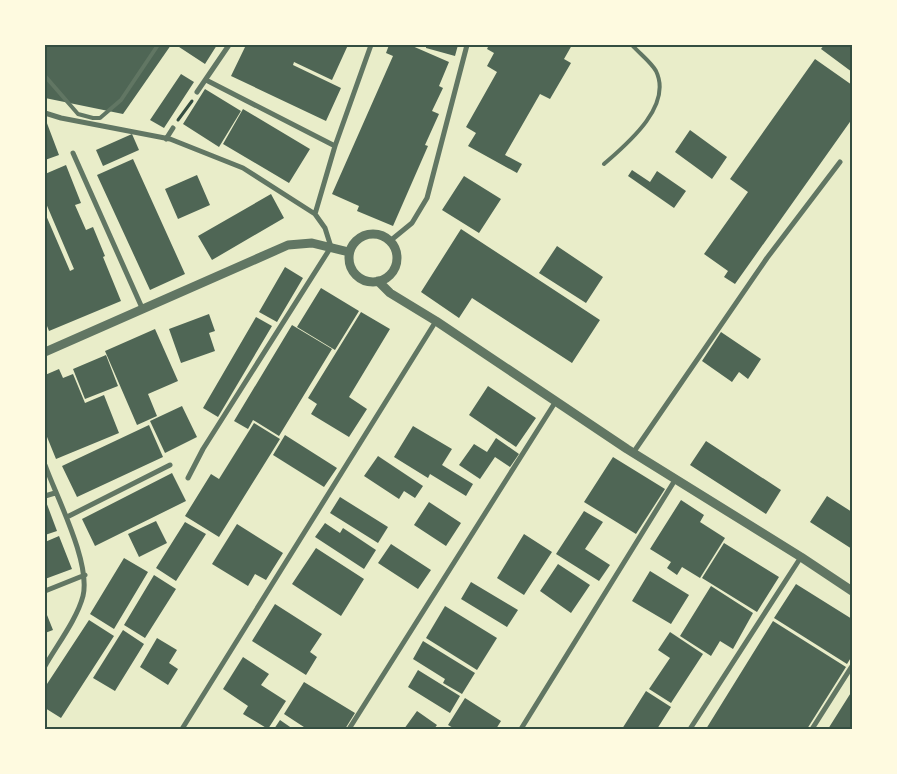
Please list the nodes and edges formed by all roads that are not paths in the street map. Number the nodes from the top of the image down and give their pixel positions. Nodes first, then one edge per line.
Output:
1 (158, 45) edge
2 (230, 45) edge
3 (371, 45) edge
4 (466, 45) edge
5 (635, 46) edge
6 (45, 76) edge
7 (206, 80) junction
8 (198, 92) road end
9 (45, 113) edge
10 (173, 128) road end
11 (166, 139) junction
12 (335, 146) junction
13 (73, 153) dead end
14 (840, 162) dead end
15 (604, 164) dead end
16 (316, 214) junction
17 (390, 241) junction
18 (331, 248) junction
19 (349, 252) junction
20 (378, 281) junction
21 (142, 310) junction
22 (436, 321) junction
23 (45, 352) edge
24 (556, 401) junction
25 (633, 453) junction
26 (45, 465) edge
27 (170, 465) dead end
28 (188, 478) dead end
29 (675, 480) junction
30 (55, 493) junction
31 (45, 496) edge
32 (67, 517) junction
33 (801, 557) junction
34 (85, 575) junction
35 (45, 591) edge
36 (852, 591) edge
37 (45, 666) edge
38 (852, 666) edge
39 (182, 729) edge
40 (348, 729) edge
41 (521, 729) edge
42 (690, 729) edge
43 (812, 729) edge

1 - 6 lane
2 - 7 street
3 - 12 street
4 - 17 street
5 - 15 lane
7 - 8 street
7 - 12 street
9 - 11 street
10 - 11 street
11 - 16 street
12 - 16 street
13 - 21 street
14 - 25 street
16 - 18 street
17 - 19 street
17 - 20 street
18 - 19 street
18 - 21 street
18 - 28 street
19 - 20 street
20 - 22 street
21 - 23 street
22 - 24 street
22 - 39 street
24 - 25 street
24 - 40 street
25 - 29 street
26 - 30 street
27 - 32 street
29 - 33 street
29 - 41 street
30 - 31 street
30 - 32 street
32 - 34 street
33 - 36 street
33 - 42 street
34 - 35 street
34 - 37 street
38 - 43 street

